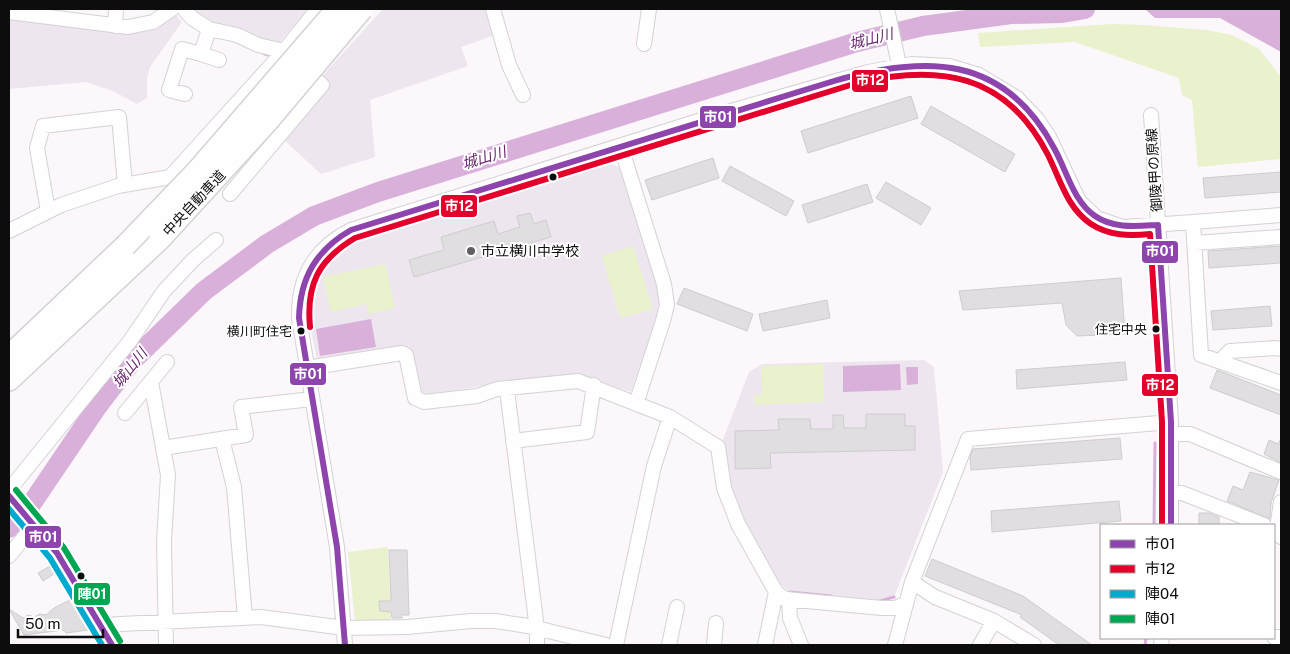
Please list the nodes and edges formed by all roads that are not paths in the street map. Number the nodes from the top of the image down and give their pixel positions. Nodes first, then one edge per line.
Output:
1 (116, 9) edge
2 (172, 9) edge
3 (184, 9) edge
4 (318, 9) edge
5 (337, 9) edge
6 (362, 9) edge
7 (493, 9) edge
8 (649, 9) edge
9 (888, 9) edge
10 (9, 12) edge
11 (76, 15) edge
12 (115, 26) junction
13 (209, 29) junction
14 (644, 44) dead end
15 (284, 51) junction
16 (201, 54) junction
17 (219, 60) dead end
18 (899, 65) junction
19 (185, 94) dead end
20 (523, 95) dead end
21 (1151, 115) dead end
22 (621, 147) junction
23 (125, 185) junction
24 (230, 194) dead end
25 (48, 211) junction
26 (1281, 215) edge
27 (1193, 222) junction
28 (1158, 224) junction
29 (9, 231) edge
30 (1281, 237) edge
31 (216, 240) dead end
32 (1194, 243) junction
33 (1281, 350) edge
34 (9, 356) edge
35 (1220, 361) junction
36 (167, 362) dead end
37 (307, 368) junction
38 (9, 380) edge
39 (151, 382) junction
40 (1281, 383) edge
41 (594, 385) junction
42 (507, 390) junction
43 (312, 400) junction
44 (636, 404) junction
45 (125, 413) dead end
46 (670, 417) junction
47 (1172, 428) junction
48 (222, 439) junction
49 (513, 441) junction
50 (163, 448) junction
51 (1281, 472) edge
52 (9, 490) edge
53 (1172, 493) junction
54 (9, 496) edge
55 (1281, 502) edge
56 (33, 524) junction
57 (1171, 524) edge
58 (1261, 524) edge
59 (1278, 533) edge
60 (9, 556) edge
61 (912, 582) junction
62 (782, 596) junction
63 (905, 604) junction
64 (677, 607) dead end
65 (245, 618) junction
66 (166, 621) junction
67 (994, 621) junction
68 (716, 623) dead end
69 (100, 625) junction
70 (344, 628) junction
71 (537, 629) junction
72 (112, 645) edge
73 (166, 645) edge
74 (345, 645) edge
75 (537, 645) edge
76 (606, 645) edge
77 (616, 645) edge
78 (669, 645) edge
79 (714, 645) edge
80 (765, 645) edge
81 (801, 645) edge
82 (897, 645) edge
83 (980, 645) edge
84 (1034, 645) edge

1 - 12 street
2 - 12 street
3 - 13 street
4 - 15 street
5 - 34 highway, 中央自動車道, bridge
6 - 38 highway, 中央自動車道, bridge
7 - 20 street
8 - 14 street
9 - 18 street
10 - 11 street
11 - 12 street
13 - 15 street
13 - 16 street
15 - 23 street
15 - 24 street
16 - 17 street
16 - 19 street
18 - 22 street
18 - 28 street
21 - 28 street, 御陵甲の原線
22 - 37 street
22 - 44 street
23 - 25 street
23 - 25 street
25 - 29 street
26 - 27 street
27 - 28 street
27 - 32 street
28 - 47 street, 御陵甲の原線
30 - 32 street
31 - 52 street
32 - 35 street
33 - 35 street
35 - 40 street
36 - 39 street
37 - 42 street
37 - 43 street
39 - 45 street
39 - 50 street
41 - 42 street
41 - 44 street
41 - 49 street
42 - 49 street
43 - 48 street
43 - 70 street
44 - 46 street
46 - 62 street
46 - 77 street
47 - 51 street
47 - 53 street, 御陵甲の原線
47 - 61 street
48 - 50 street
48 - 65 street
49 - 71 street
50 - 66 street
53 - 57 street, 御陵甲の原線
53 - 58 street
54 - 56 main road
55 - 59 street
56 - 60 street
56 - 69 main road
61 - 63 street
61 - 67 street
62 - 63 street
62 - 80 street
62 - 81 street
63 - 82 street
64 - 78 street
65 - 66 street
65 - 70 street
66 - 69 street
66 - 73 street
67 - 83 street
67 - 84 street
68 - 79 street
69 - 72 main road
70 - 71 street
70 - 74 street
71 - 75 street
71 - 76 street

